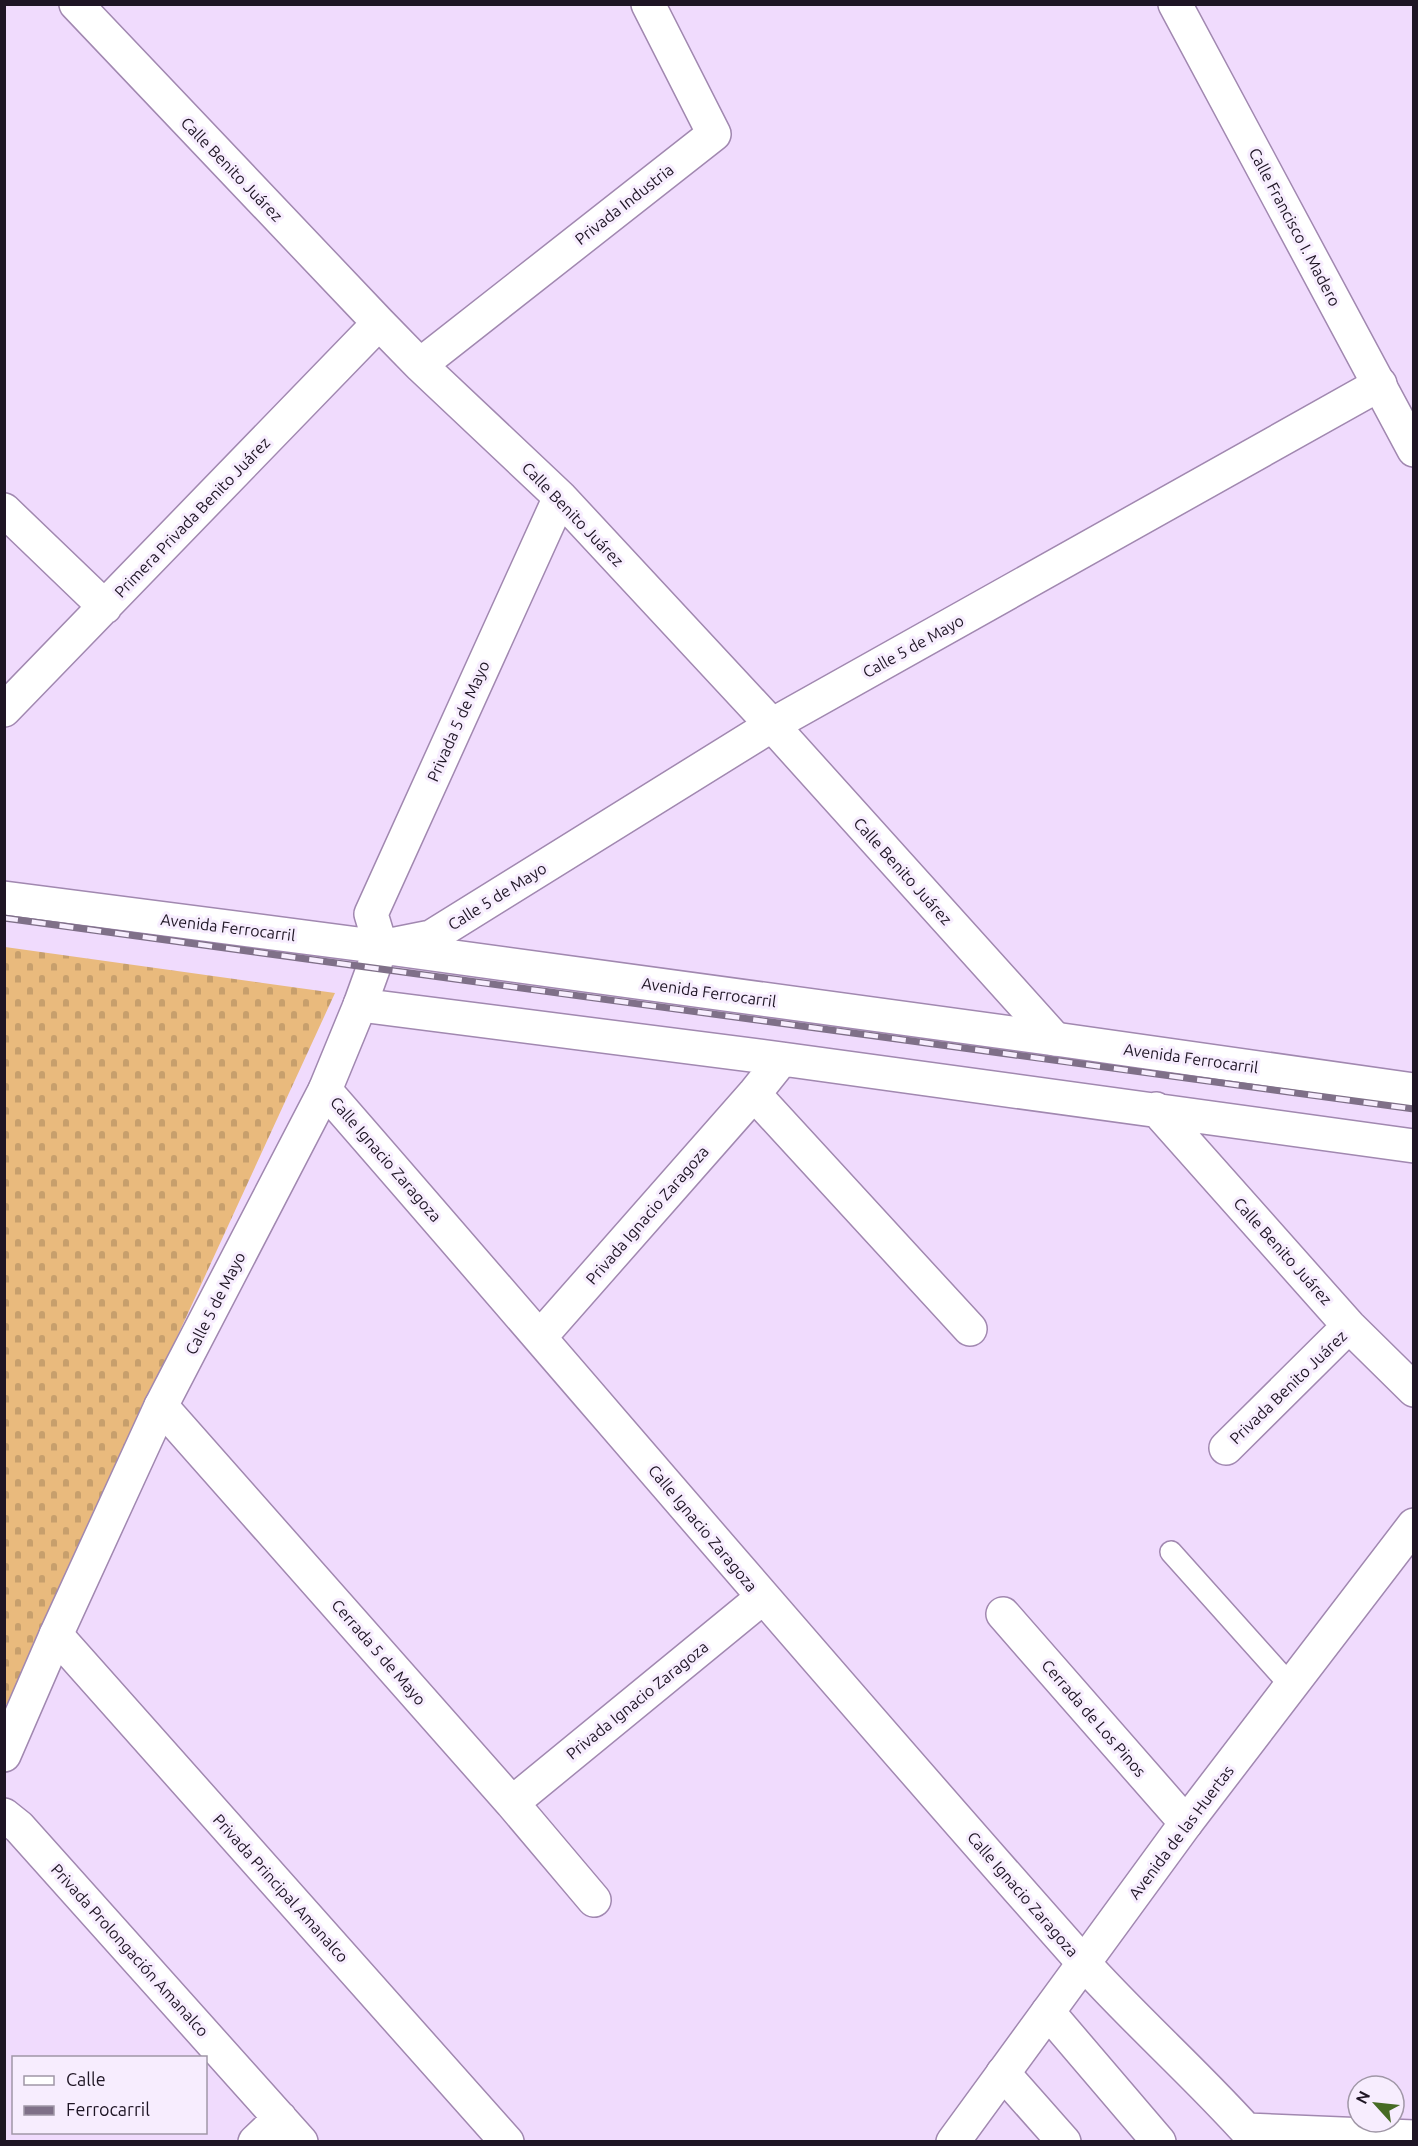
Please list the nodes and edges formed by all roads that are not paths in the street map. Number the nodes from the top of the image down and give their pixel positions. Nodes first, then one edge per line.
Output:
1 (76, 4) edge
2 (648, 4) edge
3 (1175, 4) edge
4 (379, 323) junction
5 (420, 365) junction
6 (1380, 384) junction
7 (1413, 450) edge
8 (560, 497) junction
9 (4, 510) edge
10 (105, 607) junction
11 (4, 710) edge
12 (772, 725) junction
13 (4, 898) edge
14 (381, 947) junction
15 (360, 1005) junction
16 (1055, 1039) junction
17 (782, 1059) junction
18 (325, 1090) junction
19 (1413, 1090) edge
20 (754, 1094) junction
21 (1156, 1109) junction
22 (1413, 1146) edge
23 (1349, 1326) junction
24 (970, 1329) dead end
25 (540, 1336) junction
26 (1413, 1390) edge
27 (161, 1406) junction
28 (1226, 1448) dead end
29 (1413, 1525) edge
30 (1171, 1552) dead end
31 (762, 1598) junction
32 (1003, 1614) dead end
33 (56, 1635) junction
34 (1291, 1686) junction
35 (4, 1755) edge
36 (512, 1803) junction
37 (4, 1815) edge
38 (1186, 1823) junction
39 (594, 1900) dead end
40 (1084, 1963) junction
41 (1048, 2012) junction
42 (1003, 2073) junction
43 (290, 2130) edge
44 (1252, 2136) edge
45 (1413, 2137) edge
46 (255, 2142) edge
47 (507, 2142) edge
48 (952, 2142) edge
49 (1064, 2142) edge
50 (1158, 2142) edge

1 - 4 street, Calle Benito Juárez
2 - 5 street, Privada Industria
3 - 6 street, Calle Francisco I. Madero
4 - 5 street, Calle Benito Juárez
4 - 10 street, Primera Privada Benito Juárez
5 - 8 street, Calle Benito Juárez
6 - 7 street, Calle Francisco I. Madero
6 - 12 street, Calle 5 de Mayo
8 - 12 street, Calle Benito Juárez
8 - 14 street, Privada 5 de Mayo
9 - 10 street
10 - 11 street, Primera Privada Benito Juárez
12 - 14 street, Calle 5 de Mayo
12 - 16 street, Calle Benito Juárez
13 - 14 street, Avenida Ferrocarril
14 - 15 street, Calle 5 de Mayo
14 - 16 street, Avenida Ferrocarril
15 - 17 street
15 - 18 street, Calle 5 de Mayo
16 - 19 street, Avenida Ferrocarril
17 - 20 street, Privada Ignacio Zaragoza
17 - 21 street
18 - 25 street, Calle Ignacio Zaragoza
18 - 27 street, Calle 5 de Mayo
20 - 24 street
20 - 25 street, Privada Ignacio Zaragoza
21 - 22 street
21 - 23 street, Calle Benito Juárez
23 - 26 street, Calle Benito Juárez
23 - 28 street, Privada Benito Juárez
25 - 31 street, Calle Ignacio Zaragoza
27 - 33 street, Calle 5 de Mayo
27 - 36 street, Cerrada 5 de Mayo
29 - 34 street, Avenida de las Huertas
30 - 34 lane
31 - 36 street, Privada Ignacio Zaragoza
31 - 40 street, Calle Ignacio Zaragoza
32 - 38 street, Cerrada de Los Pinos
33 - 35 street, Calle 5 de Mayo
33 - 47 street, Privada Principal Amanalco
34 - 38 street, Avenida de las Huertas
36 - 39 street, Cerrada 5 de Mayo
37 - 43 street, Privada Prolongación Amanalco
38 - 40 street, Avenida de las Huertas
40 - 41 street, Avenida de las Huertas
40 - 44 street, Calle Ignacio Zaragoza
41 - 42 street, Avenida de las Huertas
41 - 50 street
42 - 48 street, Avenida de las Huertas
42 - 49 street
43 - 46 street
44 - 45 street

